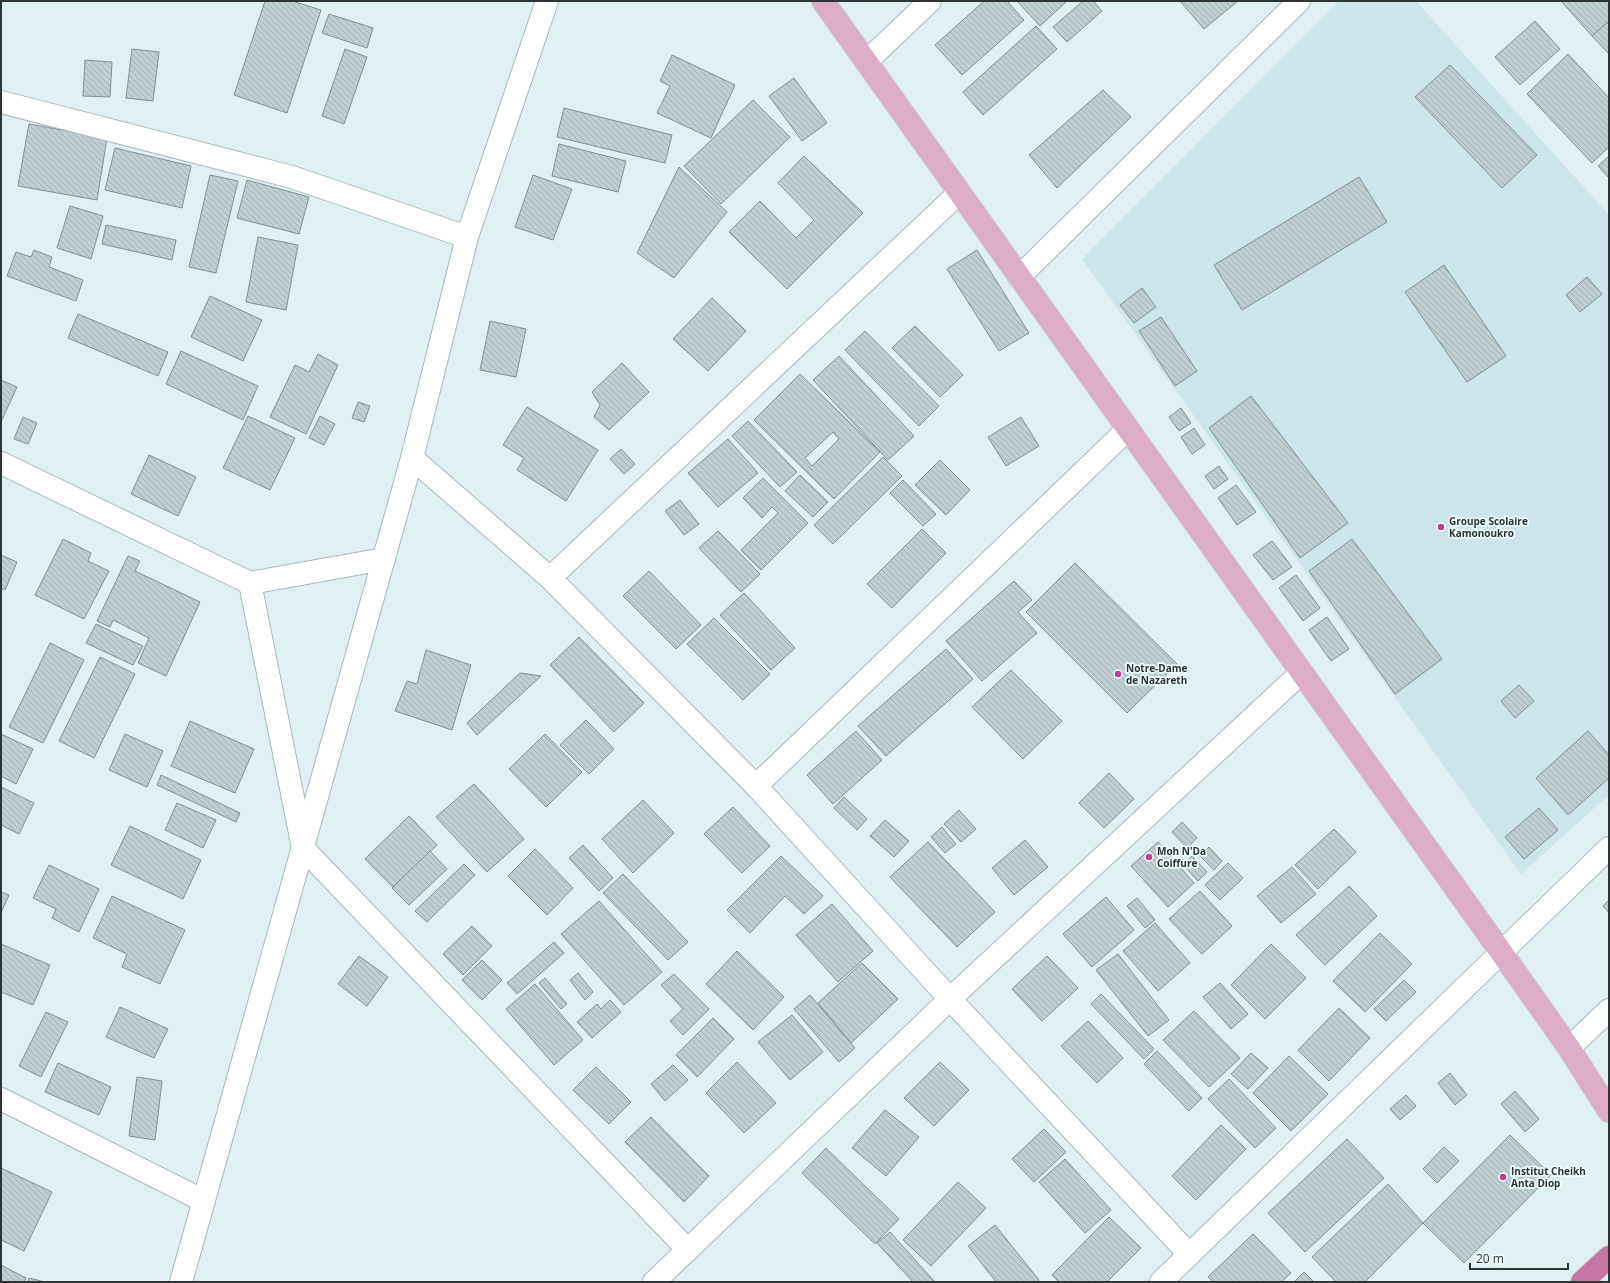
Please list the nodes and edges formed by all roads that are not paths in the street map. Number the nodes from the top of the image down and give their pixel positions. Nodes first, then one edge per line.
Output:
1 (547, 1) edge
2 (823, 1) edge
3 (930, 1) edge
4 (1299, 1) edge
5 (866, 62) junction
6 (1, 102) edge
7 (960, 193) junction
8 (467, 238) junction
9 (1019, 277) junction
10 (1128, 429) junction
11 (412, 458) junction
12 (1, 463) edge
13 (384, 558) junction
14 (550, 578) junction
15 (250, 583) junction
16 (1302, 673) junction
17 (756, 786) junction
18 (303, 848) junction
19 (1609, 848) edge
20 (1501, 952) junction
21 (950, 999) junction
22 (1609, 1010) edge
23 (1569, 1048) junction
24 (1, 1099) edge
25 (1609, 1111) edge
26 (204, 1201) junction
27 (688, 1250) junction
28 (1189, 1254) junction
29 (1609, 1257) edge
30 (181, 1282) edge
31 (654, 1282) edge
32 (1161, 1282) edge
33 (1582, 1282) edge

1 - 8 street
2 - 5 main road
3 - 5 street
4 - 9 street
5 - 7 main road
6 - 8 street
7 - 9 main road
7 - 14 street
8 - 11 street
9 - 10 main road
10 - 16 main road
10 - 17 street
11 - 13 street
11 - 14 street
12 - 15 street
13 - 15 street
13 - 18 street
14 - 17 street
15 - 18 street
16 - 20 main road
16 - 21 street
17 - 21 street
18 - 26 street
18 - 27 street
19 - 20 street
20 - 23 main road
20 - 28 street
21 - 27 street
21 - 28 street
22 - 23 street
23 - 25 main road
24 - 26 street
26 - 30 street
27 - 31 street
28 - 32 street
29 - 33 highway

